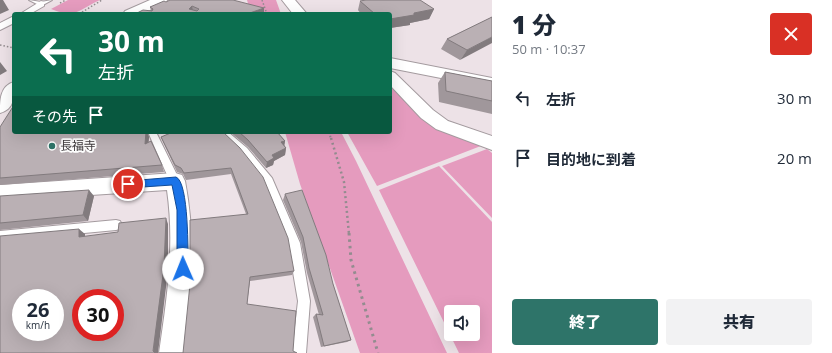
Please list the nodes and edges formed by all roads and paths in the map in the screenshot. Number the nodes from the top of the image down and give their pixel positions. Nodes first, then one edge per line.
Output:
1 (32, 0) edge
2 (102, 0) edge
3 (161, 0) edge
4 (262, 0) edge
5 (288, 0) edge
6 (45, 2) edge
7 (28, 12) edge
8 (81, 12) edge
9 (140, 12) edge
10 (266, 12) edge
11 (298, 12) edge
12 (12, 21) edge
13 (0, 27) edge
14 (2, 45) edge
15 (12, 48) edge
16 (392, 63) edge
17 (392, 78) edge
18 (492, 83) edge
19 (153, 134) edge
20 (224, 134) edge
21 (330, 134) edge
22 (492, 143) edge
23 (176, 181) junction
24 (0, 193) edge
25 (116, 225) dead end
26 (0, 236) edge
27 (172, 353) edge
28 (299, 353) edge
29 (378, 353) edge

1 - 6 lane
2 - 8 path
3 - 9 street
4 - 10 path
5 - 11 street
6 - 7 street
12 - 13 street
14 - 15 path
16 - 18 street
17 - 22 street
19 - 23 lane
20 - 28 lane
21 - 29 path
23 - 24 street
23 - 27 street
25 - 26 lane

